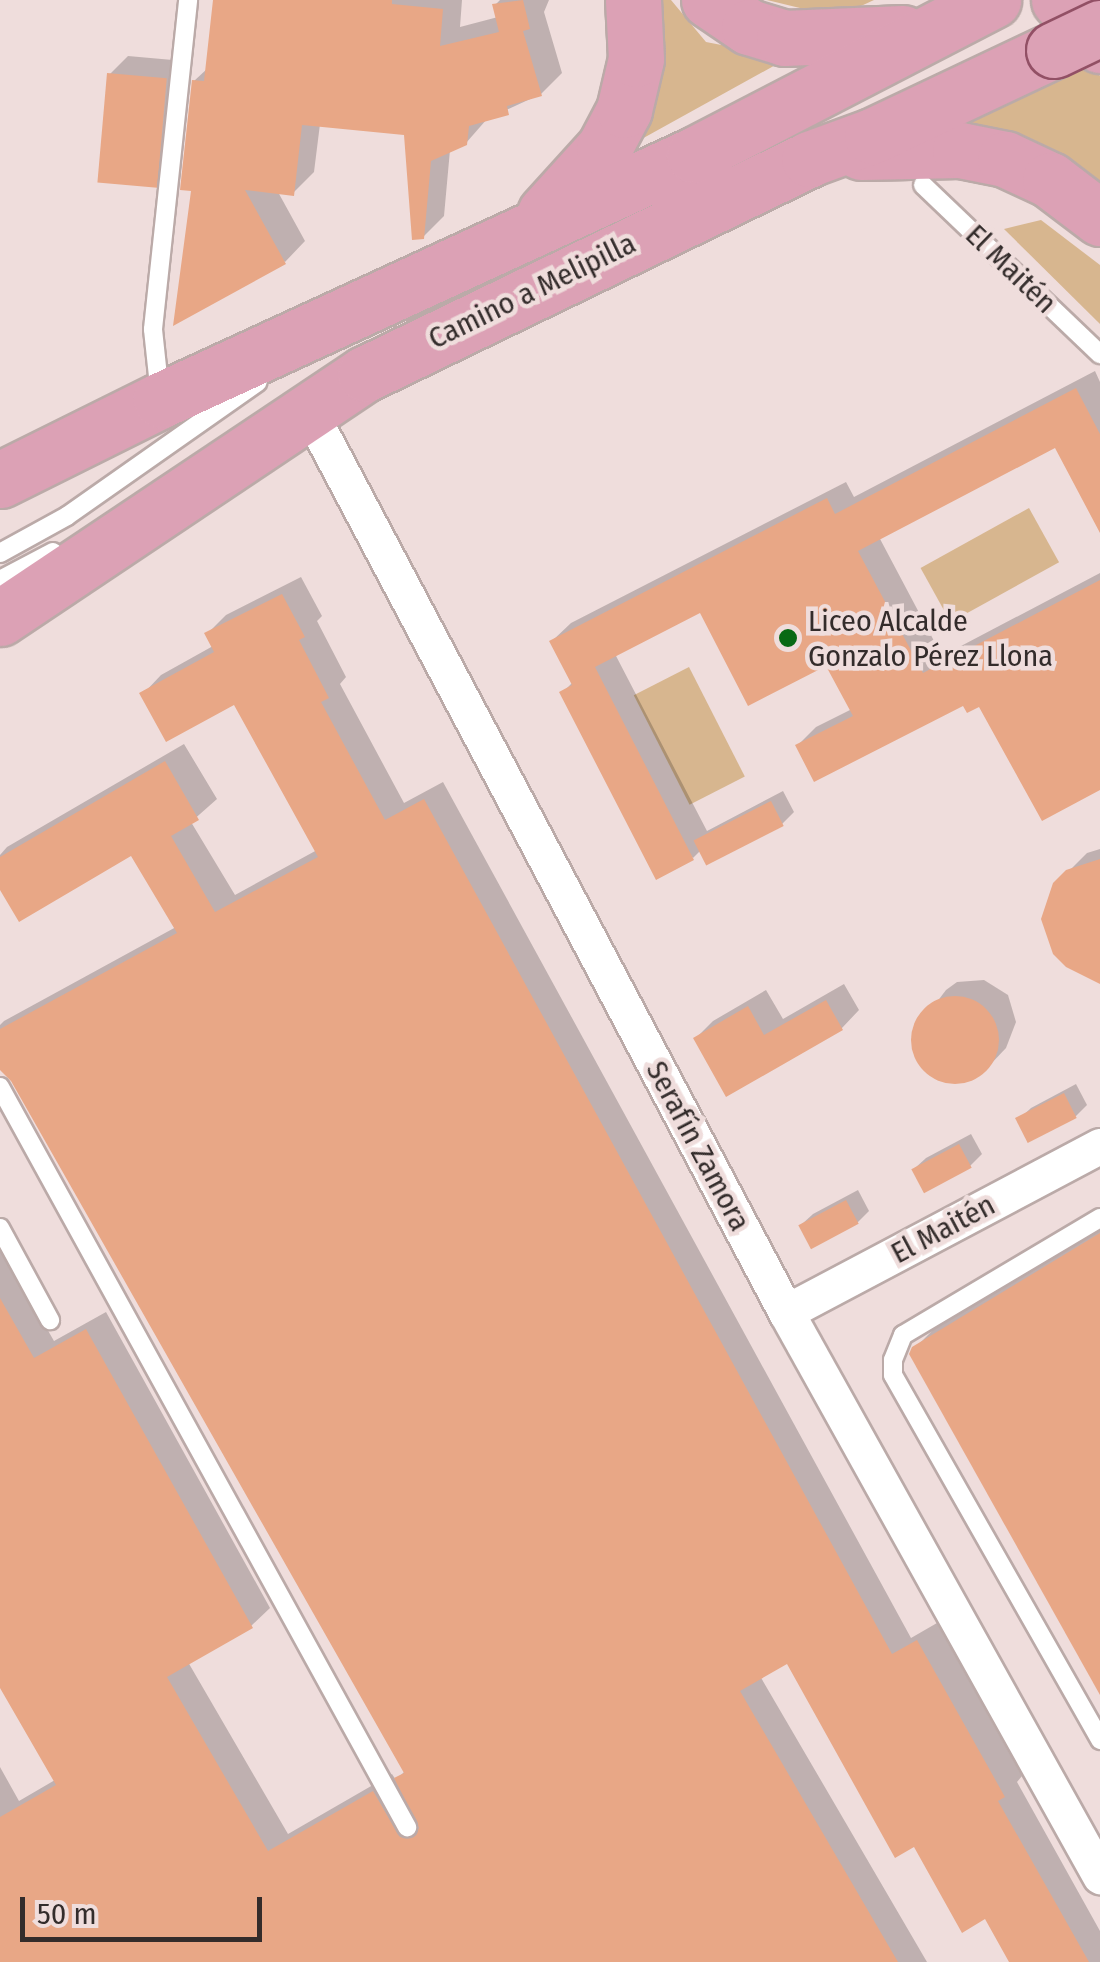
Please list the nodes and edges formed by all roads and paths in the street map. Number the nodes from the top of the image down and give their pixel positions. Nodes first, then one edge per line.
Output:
1 (188, 0) edge
2 (634, 0) edge
3 (709, 0) edge
4 (991, 1) edge
5 (930, 30) junction
6 (1078, 31) edge
7 (808, 160) junction
8 (923, 185) dead end
9 (1100, 218) edge
10 (516, 238) junction
11 (376, 300) junction
12 (1100, 354) edge
13 (161, 400) junction
14 (308, 409) junction
15 (0, 480) edge
16 (106, 524) dead end
17 (73, 542) dead end
18 (0, 552) edge
19 (0, 580) edge
20 (0, 618) edge
21 (0, 1087) edge
22 (1100, 1146) edge
23 (1100, 1218) edge
24 (0, 1228) edge
25 (786, 1312) junction
26 (50, 1320) dead end
27 (1100, 1740) edge
28 (406, 1826) dead end
29 (1100, 1876) edge

1 - 13 lane
2 - 10 main road
3 - 5 main road
4 - 5 main road, Camino a Melipilla
5 - 10 main road, Camino a Melipilla
6 - 7 main road, Camino a Melipilla
7 - 9 main road
7 - 14 main road, Camino a Melipilla
8 - 12 lane, El Maitén
10 - 11 main road, Camino a Melipilla
11 - 13 main road, Camino a Melipilla
11 - 18 lane
13 - 15 main road, Camino a Melipilla
14 - 16 lane
14 - 20 main road, Camino a Melipilla
14 - 25 street, Serafín Zamora
17 - 19 lane
21 - 28 lane
22 - 25 street, El Maitén
23 - 27 lane
24 - 26 lane
25 - 29 street, Serafín Zamora

